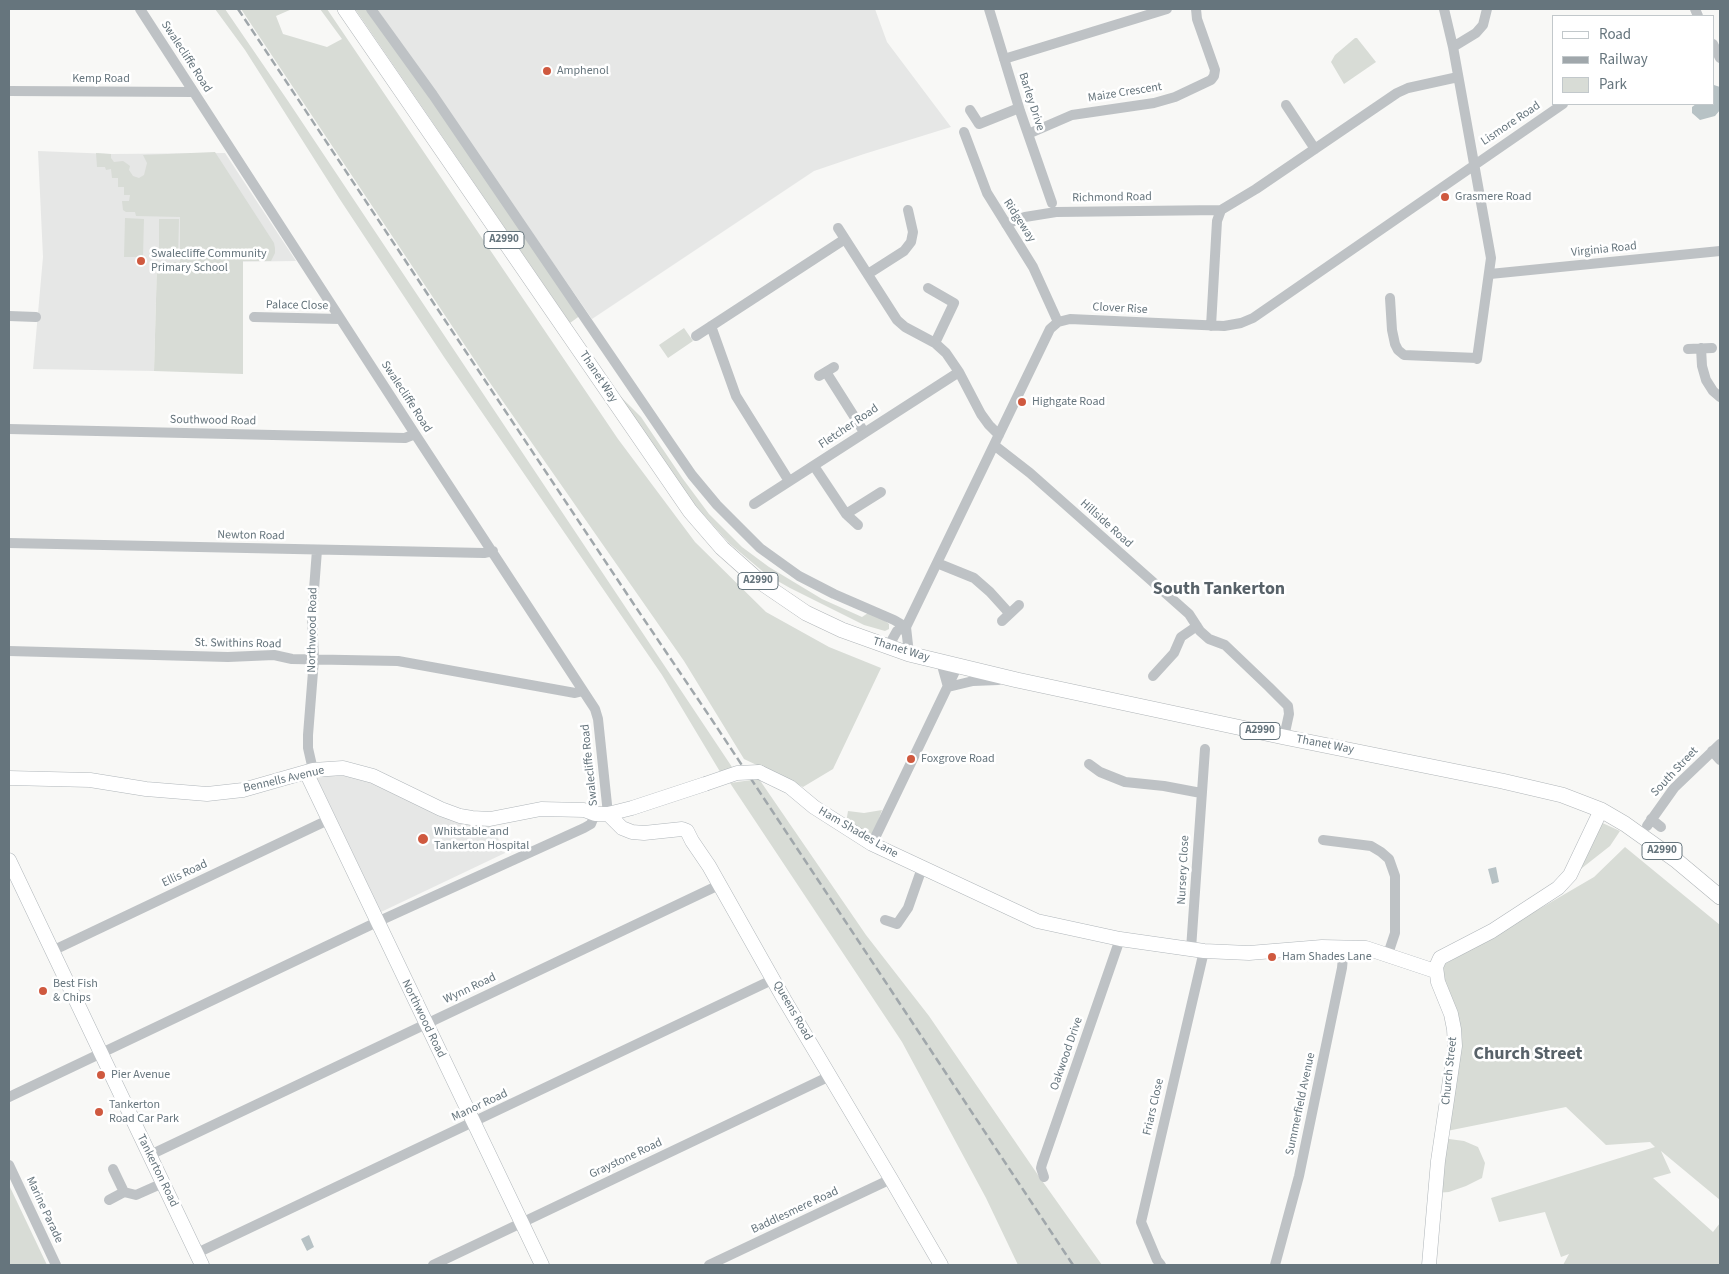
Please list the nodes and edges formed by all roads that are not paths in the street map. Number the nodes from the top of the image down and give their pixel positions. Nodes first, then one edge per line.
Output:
1 (140, 9) edge
2 (345, 9) edge
3 (371, 9) edge
4 (989, 9) edge
5 (1167, 9) edge
6 (1196, 9) edge
7 (1444, 9) edge
8 (1487, 9) edge
9 (1714, 46) edge
10 (1453, 47) junction
11 (1720, 58) edge
12 (1004, 59) junction
13 (1458, 78) junction
14 (9, 91) edge
15 (193, 92) junction
16 (1286, 105) dead end
17 (1562, 105) edge
18 (1019, 108) junction
19 (970, 110) dead end
20 (964, 132) dead end
21 (1028, 134) junction
22 (1315, 149) junction
23 (1474, 164) junction
24 (1052, 202) dead end
25 (908, 210) dead end
26 (1221, 210) junction
27 (1006, 224) junction
28 (838, 228) dead end
29 (845, 239) junction
30 (1720, 251) edge
31 (868, 274) junction
32 (1490, 274) junction
33 (928, 288) dead end
34 (1390, 298) dead end
35 (9, 316) edge
36 (36, 317) dead end
37 (254, 318) dead end
38 (340, 319) junction
39 (1058, 322) junction
40 (711, 326) junction
41 (1211, 326) junction
42 (696, 336) dead end
43 (935, 343) junction
44 (1701, 348) junction
45 (1712, 348) dead end
46 (1688, 349) dead end
47 (826, 372) dead end
48 (959, 372) junction
49 (1720, 397) edge
50 (9, 429) edge
51 (864, 432) junction
52 (415, 434) junction
53 (999, 434) junction
54 (994, 445) junction
55 (814, 466) junction
56 (789, 481) junction
57 (881, 492) dead end
58 (754, 504) dead end
59 (846, 514) junction
60 (858, 525) dead end
61 (9, 544) edge
62 (317, 550) junction
63 (493, 551) junction
64 (937, 563) junction
65 (1019, 605) dead end
66 (1197, 626) junction
67 (906, 627) junction
68 (888, 648) junction
69 (9, 651) edge
70 (909, 654) junction
71 (314, 659) junction
72 (941, 662) junction
73 (958, 665) junction
74 (1153, 676) dead end
75 (1017, 680) junction
76 (948, 687) junction
77 (582, 691) junction
78 (1284, 737) junction
79 (1720, 744) edge
80 (1204, 749) dead end
81 (1712, 751) junction
82 (1720, 760) edge
83 (1089, 764) dead end
84 (310, 771) junction
85 (9, 778) edge
86 (1201, 793) junction
87 (1601, 810) junction
88 (602, 814) junction
89 (328, 820) junction
90 (1660, 827) dead end
91 (1323, 840) dead end
92 (872, 844) junction
93 (9, 860) edge
94 (922, 868) junction
95 (719, 885) junction
96 (1720, 897) edge
97 (886, 920) dead end
98 (377, 922) junction
99 (1120, 939) junction
100 (1344, 946) junction
101 (1198, 950) junction
102 (52, 951) junction
103 (1388, 954) junction
104 (1435, 971) junction
105 (774, 980) junction
106 (426, 1024) junction
107 (100, 1054) junction
108 (830, 1076) junction
109 (9, 1097) edge
110 (473, 1123) junction
111 (150, 1155) junction
112 (9, 1165) edge
113 (113, 1169) dead end
114 (1044, 1177) dead end
115 (891, 1179) junction
116 (163, 1182) junction
117 (124, 1192) junction
118 (109, 1200) dead end
119 (522, 1223) junction
120 (200, 1259) edge
121 (56, 1265) edge
122 (433, 1265) edge
123 (542, 1265) edge
124 (709, 1265) edge
125 (941, 1265) edge
126 (1162, 1265) edge
127 (1275, 1265) edge
128 (1429, 1265) edge

1 - 15 street, Swalecliffe Road
2 - 68 main road, Thanet Way / A2990
3 - 67 street
4 - 12 street, Barley Drive
5 - 12 street
6 - 21 street, Maize Crescent
7 - 10 street
8 - 10 street
9 - 11 street
10 - 13 street
12 - 18 street, Barley Drive
13 - 22 street
13 - 23 street
14 - 15 street, Kemp Road
15 - 38 street, Swalecliffe Road
16 - 22 street
17 - 23 street, Lismore Road
18 - 19 street
18 - 21 street, Barley Drive
20 - 27 street, Ridgeway
21 - 24 street, Barley Drive
22 - 26 street
23 - 32 street
23 - 41 street, Clover Rise
25 - 31 street
26 - 27 street, Richmond Road
26 - 41 street
27 - 39 street, Ridgeway
28 - 29 street
29 - 31 street
29 - 40 street
30 - 32 street, Virginia Road
31 - 43 street
32 - 34 street
33 - 43 street
35 - 36 street
37 - 38 street, Palace Close
38 - 52 street, Swalecliffe Road
39 - 41 street, Clover Rise
39 - 53 street
40 - 42 street
40 - 56 street
43 - 48 street
44 - 45 street
44 - 46 street
44 - 49 street
47 - 51 street
48 - 51 street, Fletcher Road
48 - 53 street
50 - 52 street, Southwood Road
51 - 55 street, Fletcher Road
52 - 63 street, Swalecliffe Road
53 - 54 street
54 - 64 street
54 - 66 street, Hillside Road
55 - 56 street, Fletcher Road
55 - 59 street
56 - 58 street, Fletcher Road
57 - 59 street
59 - 60 street
61 - 62 street, Newton Road
62 - 63 street, Newton Road
62 - 71 street, Northwood Road
63 - 77 street, Swalecliffe Road
64 - 65 street
64 - 67 street
66 - 74 street
66 - 78 street, Hillside Road
67 - 68 street
67 - 70 street
68 - 70 main road, Thanet Way / A2990
69 - 71 street, St. Swithins Road
70 - 72 main road, Thanet Way / A2990
71 - 77 street, St. Swithins Road
71 - 84 street, Northwood Road
72 - 73 main road, Thanet Way / A2990
72 - 76 street
73 - 75 main road, Thanet Way / A2990
73 - 76 street
75 - 76 street
75 - 78 main road, Thanet Way / A2990
76 - 92 street
77 - 88 street, Swalecliffe Road
78 - 87 main road, Thanet Way / A2990
79 - 81 street, South Street
80 - 86 street, Nursery Close
81 - 82 street
81 - 90 street, South Street
83 - 86 street
84 - 85 street, Bennells Avenue
84 - 88 street, Bennells Avenue
84 - 89 street, Northwood Road
86 - 101 street, Nursery Close
87 - 96 main road, Thanet Way / A2990
87 - 104 street
88 - 92 street, Ham Shades Lane, bridge
88 - 95 street, Queens Road
88 - 98 street
89 - 98 street, Northwood Road
89 - 102 street, Ellis Road
91 - 103 street
92 - 94 street, Ham Shades Lane
93 - 102 street, Tankerton Road
94 - 97 street
94 - 99 street, Ham Shades Lane
95 - 105 street, Queens Road
95 - 106 street, Wynn Road
98 - 106 street, Northwood Road
98 - 107 street
99 - 101 street, Ham Shades Lane
99 - 114 street, Oakwood Drive
100 - 101 street, Ham Shades Lane
100 - 103 street, Ham Shades Lane
100 - 127 street, Summerfield Avenue
101 - 126 street, Friars Close
102 - 107 street, Tankerton Road
103 - 104 street, Ham Shades Lane
104 - 128 street, Church Street
105 - 108 street, Queens Road
105 - 110 street, Manor Road
106 - 110 street, Northwood Road
106 - 111 street, Wynn Road
107 - 109 street
107 - 111 street, Tankerton Road
108 - 115 street, Queens Road
108 - 119 street, Graystone Road
110 - 119 street, Northwood Road
110 - 120 street, Manor Road
111 - 116 street, Tankerton Road
112 - 121 street, Marine Parade
113 - 117 street
115 - 124 street, Baddlesmere Road
115 - 125 street, Queens Road
116 - 117 street
116 - 120 street, Tankerton Road
117 - 118 street
119 - 122 street, Graystone Road
119 - 123 street, Northwood Road

